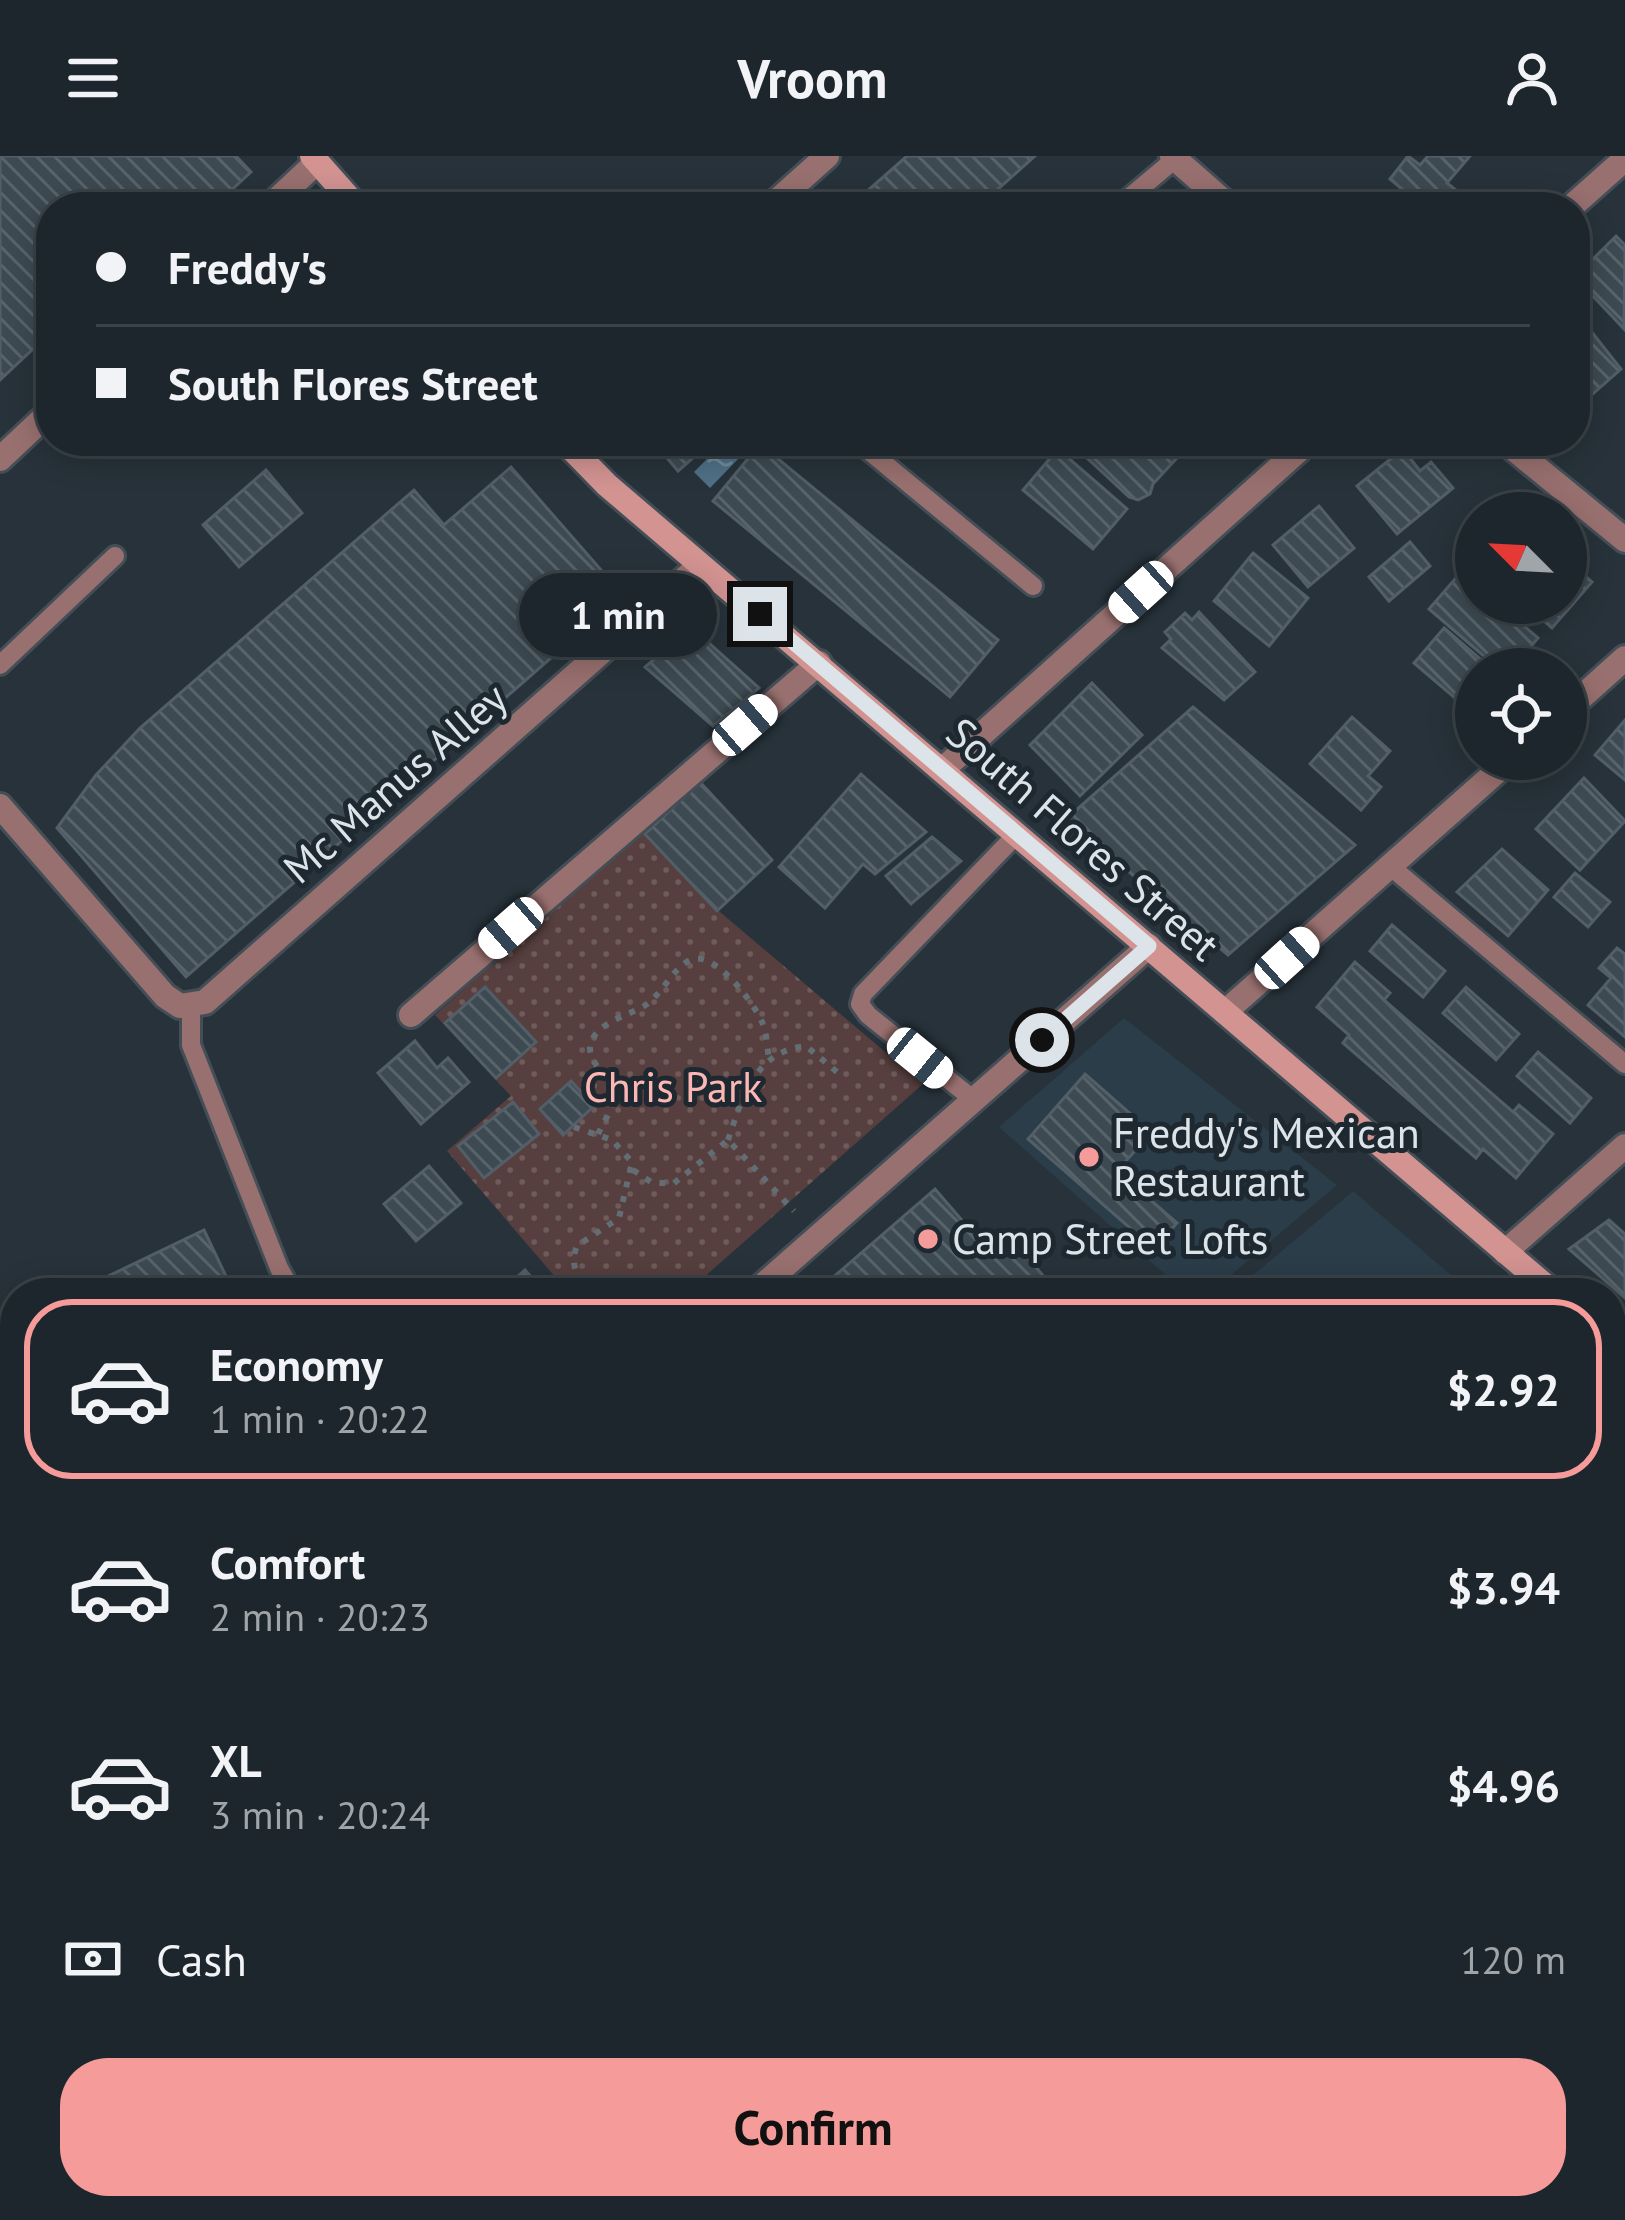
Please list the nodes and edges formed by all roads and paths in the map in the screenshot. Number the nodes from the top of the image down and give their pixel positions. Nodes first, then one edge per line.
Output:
1 (827, 156) edge
2 (1173, 157) edge
3 (314, 159) edge
4 (1625, 159) edge
5 (283, 192) edge
6 (344, 192) edge
7 (787, 192) edge
8 (1134, 192) edge
9 (1213, 192) edge
10 (1588, 192) edge
11 (36, 425) edge
12 (579, 456) edge
13 (874, 456) edge
14 (1292, 456) edge
15 (1522, 456) edge
16 (0, 459) edge
17 (1625, 540) edge
18 (115, 556) dead end
19 (700, 565) junction
20 (1033, 586) dead end
21 (1625, 658) edge
22 (819, 663) junction
23 (0, 664) edge
24 (1587, 692) edge
25 (942, 770) junction
26 (1487, 780) edge
27 (0, 806) edge
28 (1017, 835) junction
29 (1390, 866) junction
30 (1149, 946) junction
31 (191, 1006) junction
32 (1225, 1012) junction
33 (411, 1016) dead end
34 (769, 1059) junction
35 (1625, 1064) edge
36 (837, 1072) dead end
37 (974, 1100) junction
38 (574, 1127) dead end
39 (598, 1135) junction
40 (728, 1141) junction
41 (1625, 1146) edge
42 (633, 1170) junction
43 (794, 1211) dead end
44 (1505, 1252) junction
45 (286, 1278) edge
46 (581, 1278) edge
47 (771, 1278) edge
48 (1536, 1278) edge

1 - 7 street
2 - 8 lane
2 - 9 street
3 - 5 street
3 - 6 main road
4 - 10 street
11 - 16 street
12 - 19 main road, South Flores Street
13 - 20 lane
14 - 25 street
15 - 17 street
18 - 23 lane
19 - 22 main road, South Flores Street
19 - 31 street, Mc Manus Alley
21 - 24 street
22 - 25 main road, South Flores Street
22 - 33 street
25 - 28 main road, South Flores Street
26 - 29 street
27 - 31 street
28 - 30 main road, South Flores Street
28 - 37 lane
29 - 32 street
29 - 35 lane
30 - 32 main road, South Flores Street
30 - 37 street
31 - 45 lane
32 - 44 main road, South Flores Street
34 - 36 path
34 - 39 path
34 - 40 path
37 - 47 street
38 - 39 path
39 - 42 path
40 - 42 path
40 - 43 path
41 - 44 street
42 - 46 path
44 - 48 main road, South Flores Street

